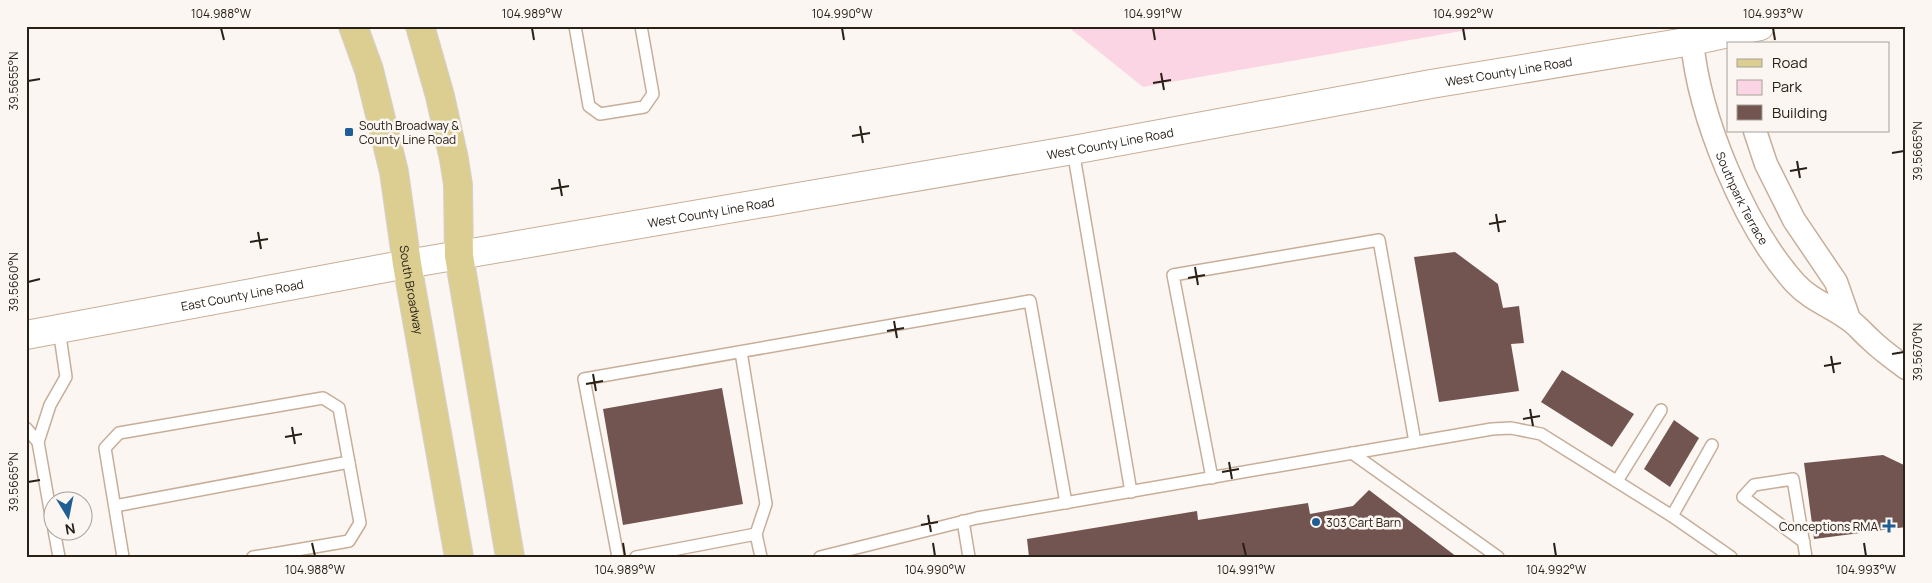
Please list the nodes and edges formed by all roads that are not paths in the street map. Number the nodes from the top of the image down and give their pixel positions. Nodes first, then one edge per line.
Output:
1 (353, 26) edge
2 (420, 26) edge
3 (575, 26) edge
4 (641, 26) edge
5 (1760, 26) edge
6 (1691, 34) edge
7 (1727, 35) edge
8 (1755, 132) edge
9 (1073, 150) junction
10 (459, 256) junction
11 (407, 264) junction
12 (1849, 319) junction
13 (59, 329) junction
14 (26, 335) edge
15 (741, 352) junction
16 (1906, 368) edge
17 (1661, 410) dead end
18 (26, 428) edge
19 (38, 442) junction
20 (1415, 442) junction
21 (1712, 445) dead end
22 (1352, 454) junction
23 (349, 462) junction
24 (1212, 478) junction
25 (1617, 481) junction
26 (47, 490) edge
27 (1131, 492) junction
28 (1066, 503) junction
29 (115, 506) junction
30 (1672, 516) junction
31 (963, 521) junction
32 (756, 534) junction
33 (56, 540) edge
34 (1804, 542) junction
35 (273, 555) edge
36 (59, 557) edge
37 (124, 557) edge
38 (253, 557) edge
39 (459, 557) edge
40 (510, 557) edge
41 (618, 557) edge
42 (636, 557) edge
43 (761, 557) edge
44 (820, 557) edge
45 (969, 557) edge
46 (1498, 557) edge
47 (1731, 557) edge
48 (1806, 557) edge

1 - 11 main road, South Broadway
2 - 10 main road
3 - 4 lane
5 - 7 main road, West County Line Road
6 - 7 main road, West County Line Road
6 - 9 main road, West County Line Road
6 - 12 street, Southpark Terrace
8 - 12 street, Southpark Terrace
9 - 10 main road, West County Line Road
9 - 27 lane
10 - 11 main road, East County Line Road
10 - 40 main road
11 - 13 main road, East County Line Road
11 - 39 main road, South Broadway
12 - 16 street, Southpark Terrace
13 - 14 main road, East County Line Road
13 - 19 lane
15 - 28 lane
15 - 32 lane
15 - 41 lane
17 - 25 lane
18 - 19 lane
19 - 26 lane
20 - 22 lane
20 - 24 lane
20 - 25 lane
21 - 30 lane
22 - 24 lane
22 - 46 lane
23 - 29 lane
23 - 29 lane
23 - 35 lane
24 - 27 lane
25 - 30 lane
27 - 28 lane
28 - 31 lane
29 - 37 lane
30 - 47 lane
31 - 44 lane
31 - 45 lane
32 - 42 lane
32 - 43 lane
33 - 36 lane
34 - 34 lane
34 - 48 lane
35 - 38 lane

